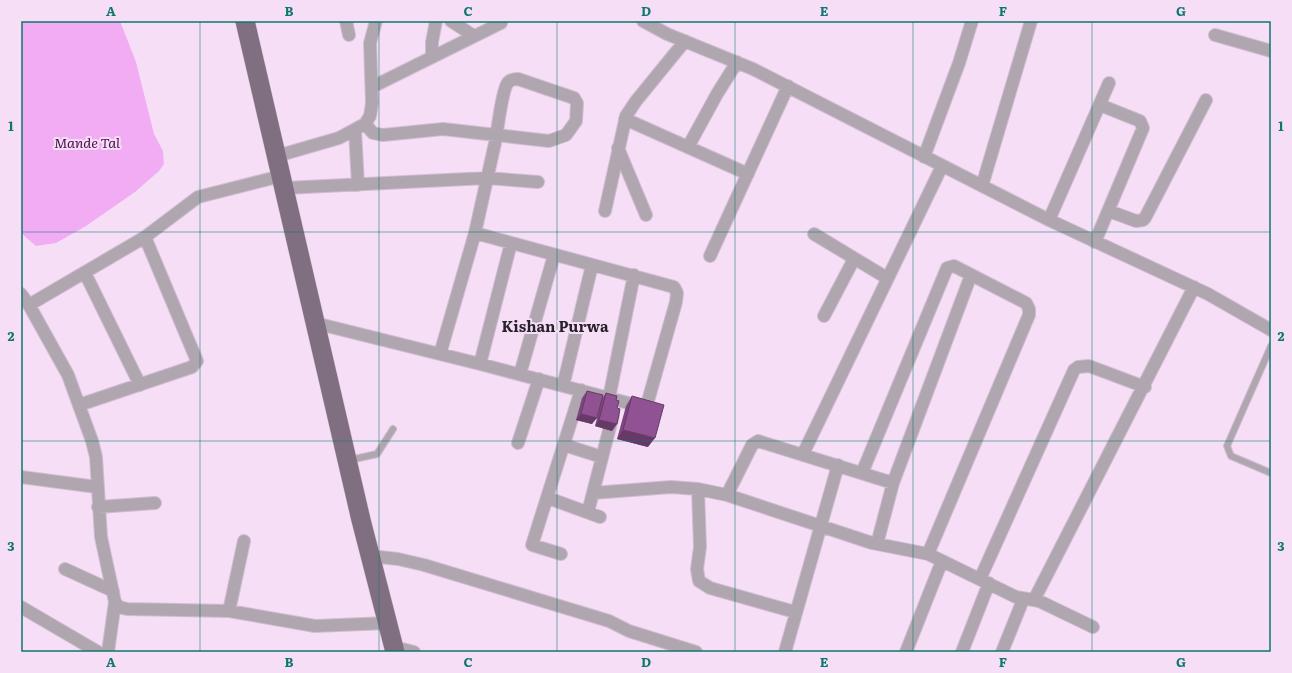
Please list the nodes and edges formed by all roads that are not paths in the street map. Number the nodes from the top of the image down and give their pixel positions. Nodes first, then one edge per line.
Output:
1 (245, 21) edge
2 (346, 21) edge
3 (376, 21) edge
4 (436, 21) edge
5 (451, 21) edge
6 (643, 21) edge
7 (972, 21) edge
8 (1031, 21) edge
9 (501, 22) dead end
10 (349, 35) dead end
11 (1214, 35) dead end
12 (474, 36) junction
13 (685, 41) junction
14 (1271, 51) edge
15 (432, 57) junction
16 (737, 62) junction
17 (1109, 84) dead end
18 (788, 86) junction
19 (372, 87) junction
20 (1206, 100) dead end
21 (1100, 105) junction
22 (625, 119) junction
23 (360, 127) junction
24 (497, 135) junction
25 (688, 147) junction
26 (618, 148) junction
27 (276, 156) junction
28 (924, 157) junction
29 (942, 166) junction
30 (748, 174) junction
31 (487, 178) junction
32 (283, 182) junction
33 (538, 182) dead end
34 (358, 185) junction
35 (982, 186) junction
36 (605, 211) dead end
37 (1108, 211) junction
38 (646, 215) dead end
39 (1049, 220) junction
40 (475, 233) junction
41 (814, 234) dead end
42 (145, 238) junction
43 (1095, 242) junction
44 (511, 243) junction
45 (554, 255) junction
46 (710, 256) dead end
47 (854, 259) junction
48 (592, 265) junction
49 (85, 273) junction
50 (634, 275) junction
51 (971, 275) junction
52 (887, 278) junction
53 (1194, 287) junction
54 (21, 294) edge
55 (29, 305) junction
56 (824, 316) dead end
57 (315, 323) junction
58 (1270, 328) edge
59 (1271, 346) edge
60 (440, 354) junction
61 (480, 364) junction
62 (520, 374) junction
63 (539, 379) junction
64 (140, 385) junction
65 (563, 386) junction
66 (1145, 387) junction
67 (581, 390) junction
68 (613, 399) junction
69 (79, 405) junction
70 (394, 429) dead end
71 (518, 443) dead end
72 (564, 445) junction
73 (803, 454) junction
74 (602, 457) junction
75 (347, 460) junction
76 (838, 465) junction
77 (862, 473) junction
78 (1271, 473) edge
79 (21, 477) edge
80 (893, 483) junction
81 (97, 487) junction
82 (698, 489) junction
83 (593, 493) junction
84 (727, 495) junction
85 (548, 498) junction
86 (155, 504) dead end
87 (98, 507) junction
88 (588, 512) junction
89 (600, 517) dead end
90 (820, 526) junction
91 (244, 541) dead end
92 (876, 544) junction
93 (561, 554) dead end
94 (928, 554) junction
95 (370, 556) junction
96 (942, 561) junction
97 (65, 569) dead end
98 (985, 581) junction
99 (114, 597) junction
100 (1029, 600) junction
101 (21, 607) edge
102 (229, 611) junction
103 (795, 612) junction
104 (388, 623) junction
105 (1093, 627) dead end
106 (394, 650) edge
107 (98, 652) edge
108 (108, 652) edge
109 (414, 652) edge
110 (696, 652) edge
111 (785, 652) edge
112 (906, 652) edge
113 (962, 652) edge
114 (1002, 652) edge

1 - 27 main road
2 - 10 street
3 - 19 street
4 - 15 street
5 - 12 street
6 - 13 street
7 - 28 street
8 - 35 street
9 - 12 street
11 - 14 street
12 - 15 street
13 - 16 street
13 - 22 street
15 - 19 street
16 - 18 street
16 - 25 street
17 - 21 street
18 - 28 street
18 - 30 street
19 - 23 street
20 - 37 street
21 - 37 street
21 - 39 street
22 - 25 street
22 - 26 street
23 - 24 street
23 - 27 street
23 - 34 street
24 - 24 street
24 - 31 street
25 - 30 street
26 - 36 street
26 - 38 street
27 - 32 main road
28 - 29 street
29 - 35 street
29 - 52 street
30 - 46 street
31 - 33 street
31 - 34 street
31 - 40 street
32 - 34 street
32 - 42 street
32 - 57 main road
35 - 39 street
37 - 43 street
39 - 43 street
40 - 44 street
40 - 60 street
41 - 47 street
42 - 49 street
42 - 64 street
43 - 53 street
44 - 45 street
44 - 61 street
45 - 48 street
45 - 62 street
47 - 52 street
47 - 56 street
48 - 50 street
48 - 65 street
49 - 55 street
49 - 64 street
50 - 68 street
50 - 68 street
51 - 77 street
51 - 80 street
51 - 94 street
52 - 73 street
53 - 58 street
53 - 66 street
54 - 55 street
55 - 69 street
57 - 60 street
57 - 75 main road
59 - 78 lane
60 - 61 street
61 - 62 street
62 - 63 street
63 - 65 street
63 - 71 street
64 - 69 street
65 - 67 street
66 - 98 street
66 - 100 street
67 - 68 street
67 - 72 street
68 - 74 street
69 - 81 street
70 - 75 lane
72 - 74 street
72 - 85 street
73 - 76 street
73 - 84 street
74 - 83 street
75 - 95 main road
76 - 77 street
76 - 90 street
77 - 80 street
79 - 81 street
80 - 92 street
81 - 87 street
82 - 83 street
82 - 84 street
82 - 103 street
83 - 88 street
84 - 90 street
85 - 88 street
85 - 93 street
86 - 87 street
87 - 99 street
88 - 89 street
90 - 92 street
90 - 103 street
91 - 102 street
92 - 94 street
94 - 96 street
95 - 104 main road
95 - 110 street
96 - 98 street
96 - 112 street
97 - 99 street
98 - 100 street
98 - 113 street
99 - 102 street
99 - 108 street
100 - 105 street
100 - 114 street
101 - 107 street
102 - 104 street
103 - 111 street
104 - 106 main road
106 - 109 street

